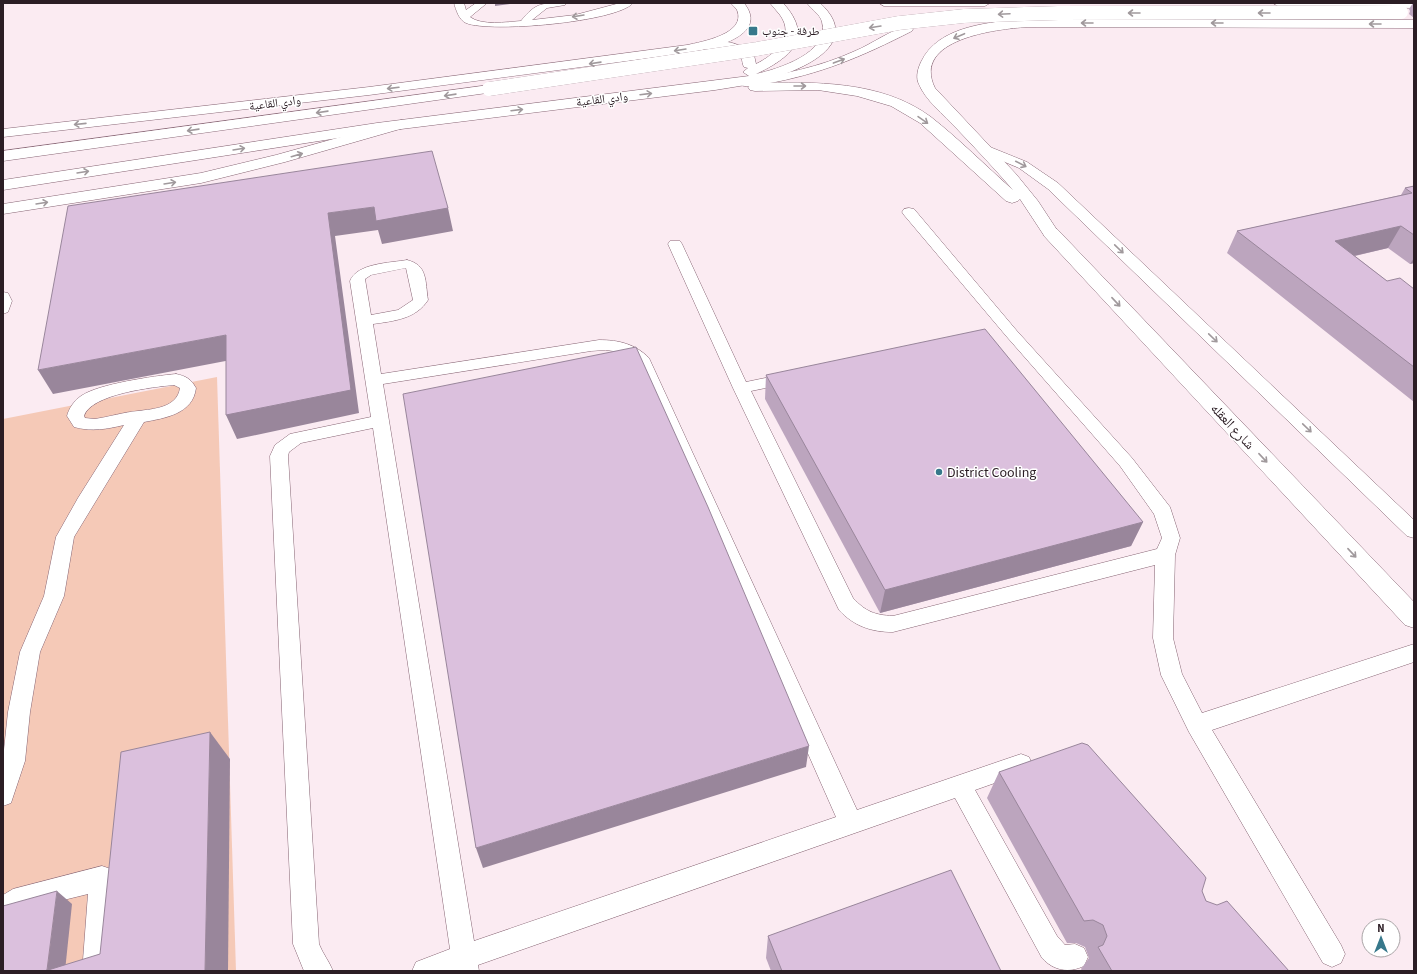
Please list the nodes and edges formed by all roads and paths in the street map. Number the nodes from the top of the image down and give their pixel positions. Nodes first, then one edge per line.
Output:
1 (459, 3) edge
2 (482, 3) edge
3 (561, 3) edge
4 (628, 3) edge
5 (737, 3) edge
6 (776, 3) edge
7 (813, 3) edge
8 (884, 3) edge
9 (985, 3) edge
10 (1278, 3) edge
11 (591, 5) dead end
12 (1414, 6) edge
13 (611, 11) junction
14 (1408, 12) edge
15 (464, 16) junction
16 (524, 24) junction
17 (1414, 24) edge
18 (908, 29) dead end
19 (708, 45) junction
20 (705, 87) junction
21 (369, 92) junction
22 (404, 124) junction
23 (3, 133) edge
24 (3, 147) edge
25 (985, 149) junction
26 (3, 156) edge
27 (3, 184) edge
28 (3, 209) edge
29 (909, 212) dead end
30 (1051, 233) junction
31 (675, 244) dead end
32 (3, 296) edge
33 (3, 309) edge
34 (365, 321) junction
35 (802, 376) edge
36 (374, 380) junction
37 (741, 388) junction
38 (139, 416) junction
39 (380, 421) junction
40 (1414, 531) edge
41 (1165, 555) junction
42 (1414, 618) edge
43 (1414, 653) edge
44 (1196, 725) junction
45 (1042, 757) edge
46 (960, 785) junction
47 (3, 795) edge
48 (851, 823) junction
49 (3, 909) edge
50 (306, 944) junction
51 (1332, 954) dead end
52 (1075, 957) dead end
53 (96, 960) edge
54 (465, 964) edge
55 (304, 971) edge
56 (320, 971) edge
57 (425, 971) edge

1 - 15 lane
2 - 15 lane
3 - 16 lane
4 - 13 lane
5 - 19 main road
6 - 20 main road
7 - 20 main road
8 - 9 lane
10 - 12 lane
11 - 13 lane
13 -> 16 lane
14 -> 26 main road, وادي القاعية, bridge
15 - 16 lane
17 -> 25 main road
20 -> 18 lane
19 - 20 main road
19 -> 21 main road, وادي القاعية
22 -> 20 main road, وادي القاعية
20 -> 30 main road
21 -> 23 main road, وادي القاعية
21 - 24 main road
27 -> 22 main road, وادي القاعية
28 -> 22 main road, وادي القاعية
25 - 30 main road
25 -> 40 lane
29 - 41 lane
30 -> 42 main road, شارع العقله
31 - 37 lane
32 - 33 lane
34 - 34 lane
34 - 36 lane
35 - 37 lane
36 - 39 lane
36 - 48 lane
37 - 41 lane
38 - 38 lane
38 - 47 lane
39 - 50 lane
39 - 54 lane
41 - 44 lane
43 - 44 lane
44 - 51 lane
45 - 46 lane
46 - 48 lane
46 - 52 lane
48 - 54 lane
49 - 53 lane
50 - 55 lane
50 - 56 lane
54 - 57 lane

